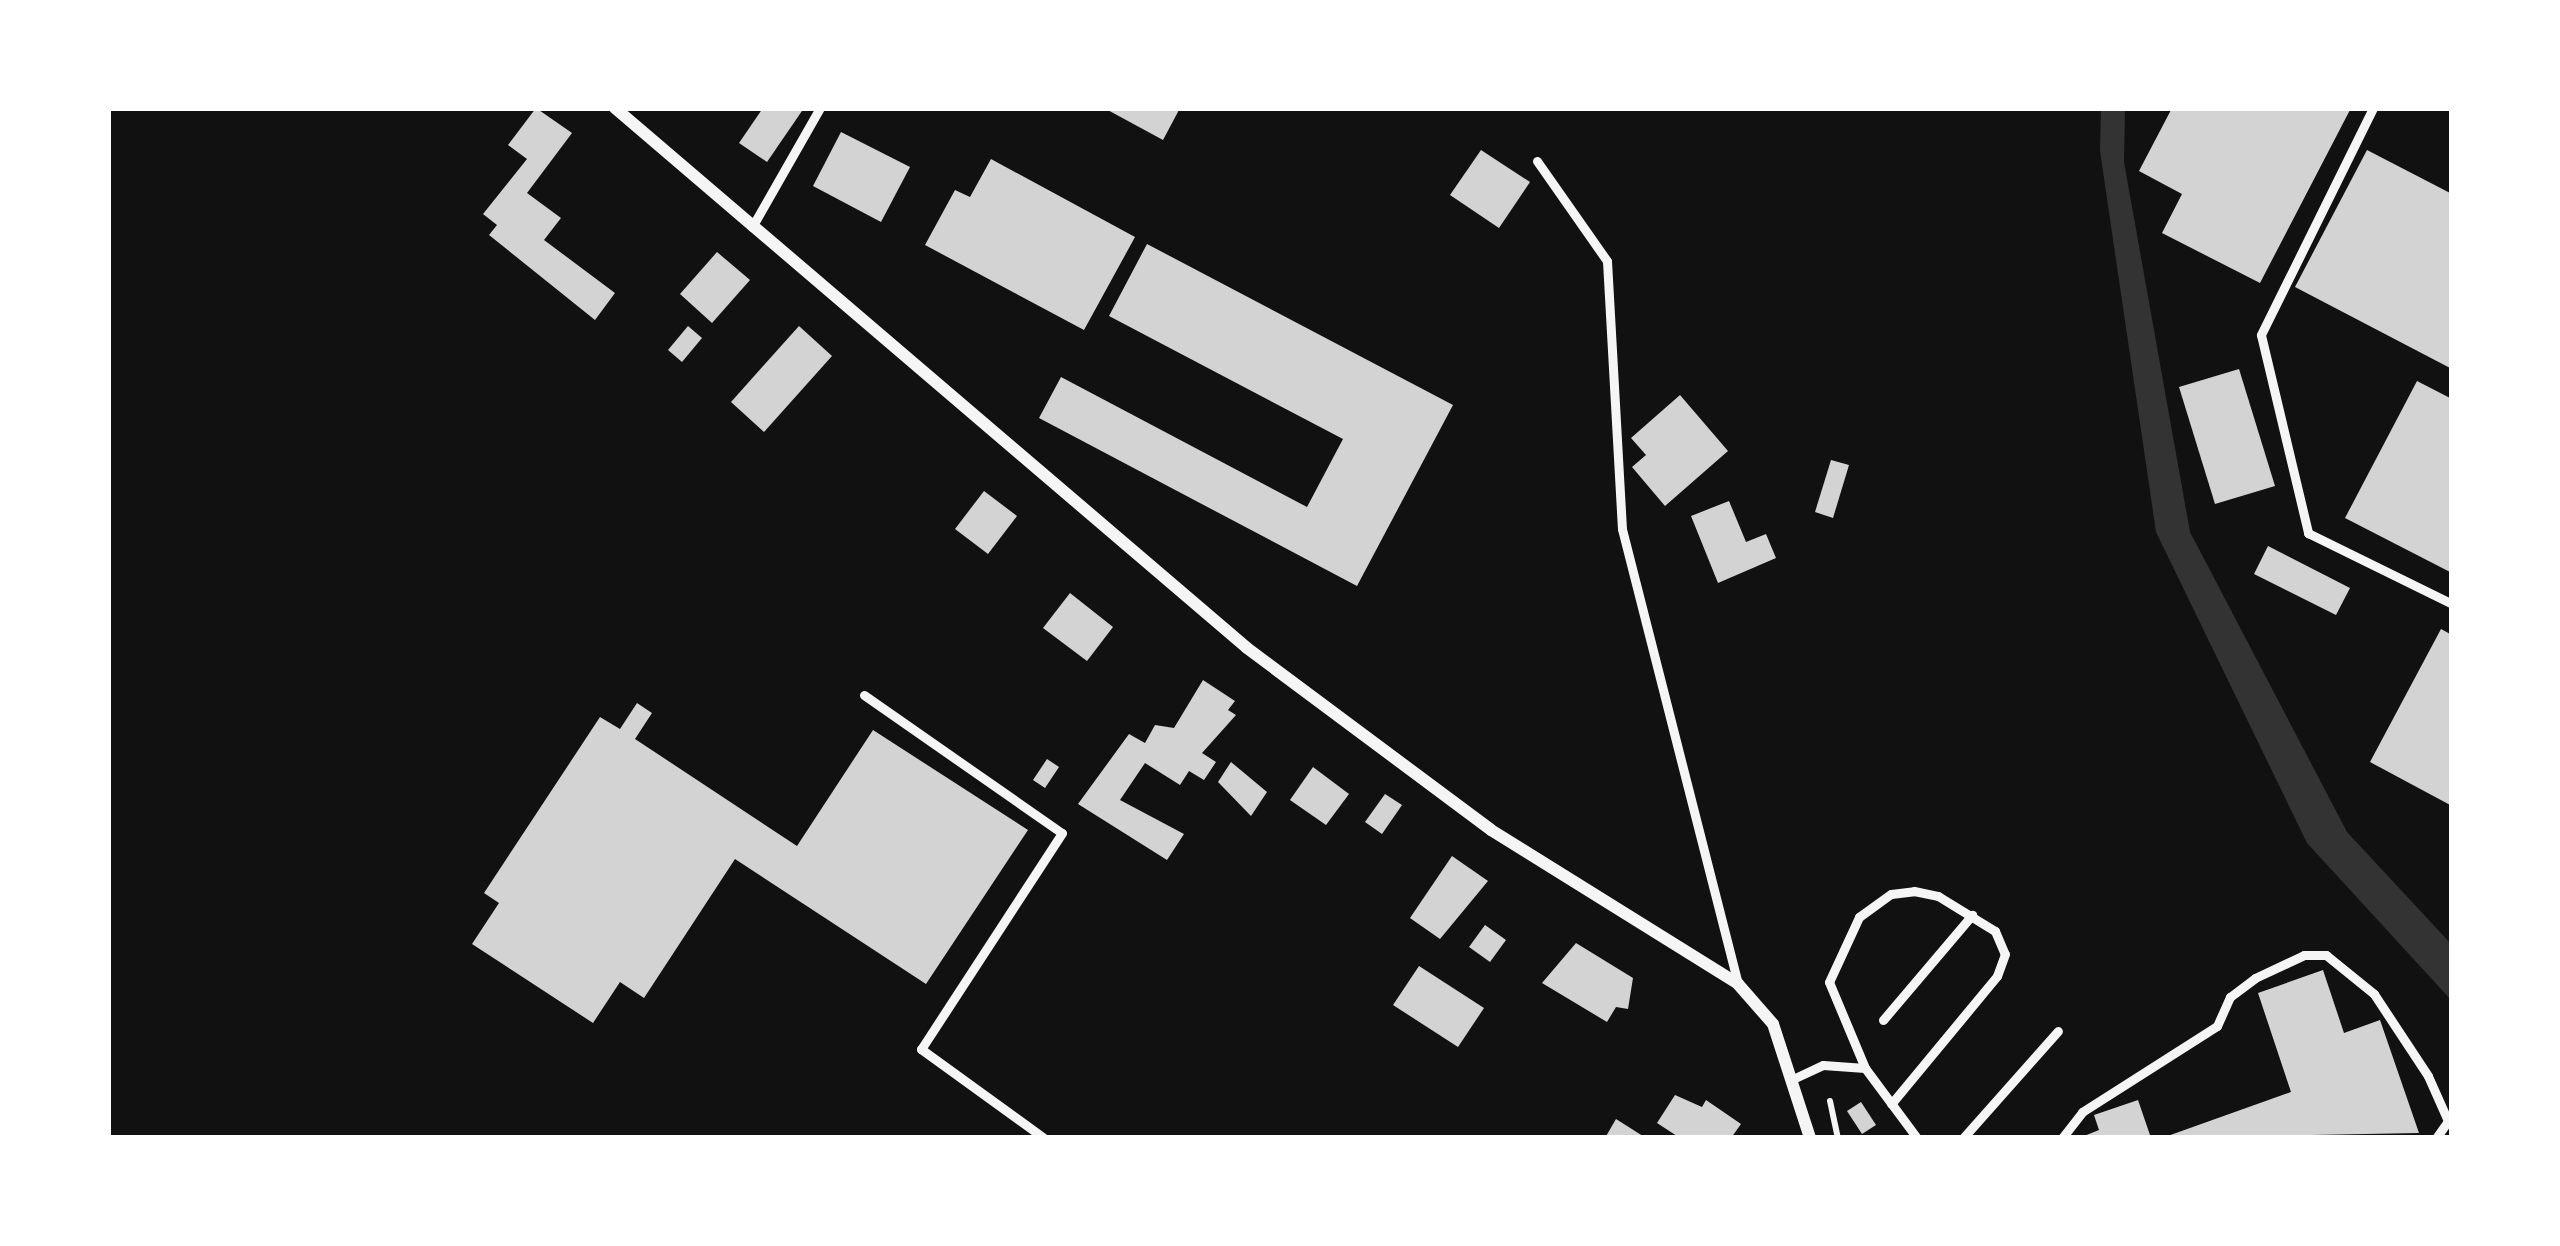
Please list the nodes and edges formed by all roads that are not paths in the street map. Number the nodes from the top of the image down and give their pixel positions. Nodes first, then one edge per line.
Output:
1 (615, 108) edge
2 (820, 108) edge
3 (2373, 108) edge
4 (1537, 161) dead end
5 (752, 227) junction
6 (2452, 604) edge
7 (864, 695) dead end
8 (1972, 915) junction
9 (1738, 984) junction
10 (1882, 1020) dead end
11 (2059, 1031) dead end
12 (1864, 1067) junction
13 (1795, 1078) junction
14 (1891, 1104) junction
15 (1044, 1138) edge
16 (1810, 1138) edge
17 (1916, 1138) edge
18 (1963, 1138) edge
19 (2062, 1138) edge
20 (2436, 1138) edge

1 - 5 street
2 - 5 lane
3 - 6 lane
4 - 9 lane
5 - 9 street
7 - 15 lane
8 - 10 lane
8 - 12 lane
8 - 14 lane
9 - 13 street
11 - 18 lane
12 - 13 lane
12 - 14 lane
13 - 16 street
14 - 17 lane
19 - 20 lane

